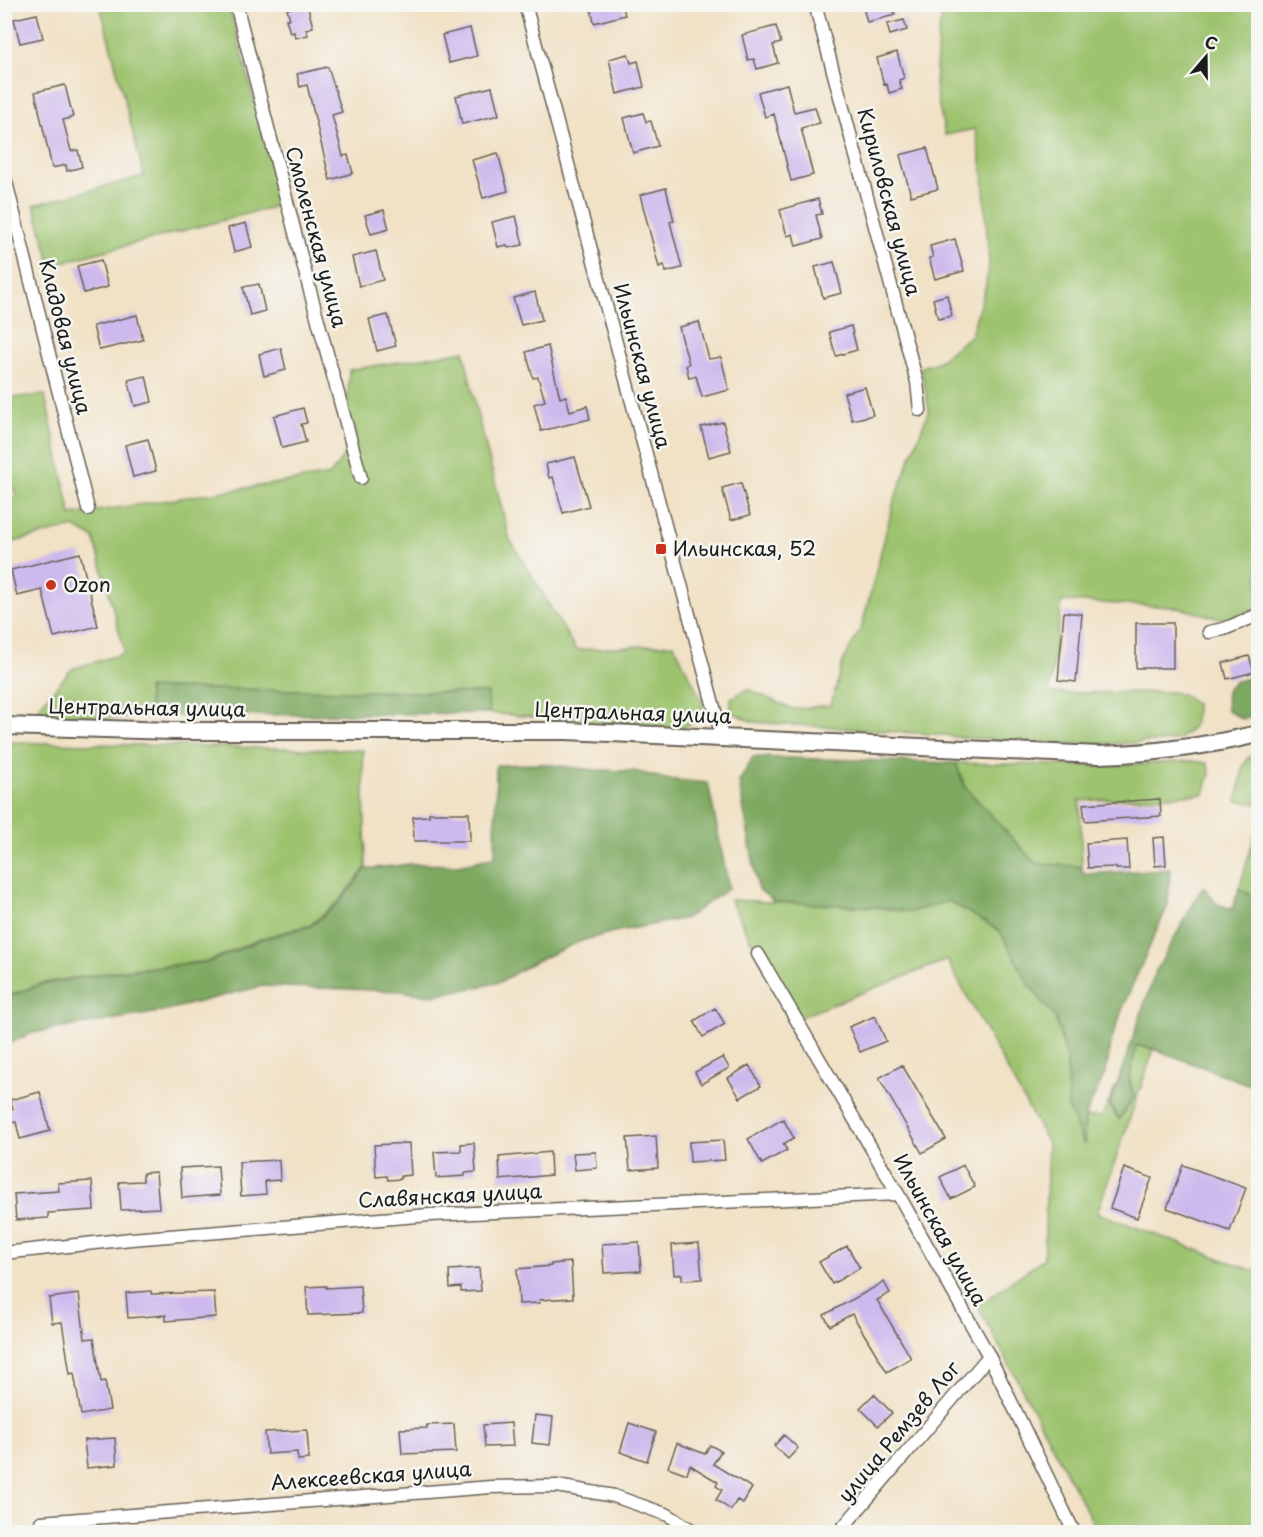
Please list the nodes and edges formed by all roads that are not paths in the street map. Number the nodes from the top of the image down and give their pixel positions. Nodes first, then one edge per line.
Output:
1 (236, 4) edge
2 (525, 4) edge
3 (815, 4) edge
4 (4, 174) edge
5 (920, 411) dead end
6 (361, 478) dead end
7 (88, 509) dead end
8 (1258, 615) edge
9 (1209, 632) dead end
10 (4, 726) edge
11 (1258, 734) edge
12 (722, 737) junction
13 (758, 954) dead end
14 (898, 1194) junction
15 (4, 1253) edge
16 (988, 1356) junction
17 (41, 1522) dead end
18 (695, 1533) edge
19 (839, 1533) edge
20 (1074, 1533) edge

1 - 6 street, Смоленская улица
2 - 12 street, Ильинская улица
3 - 5 street, Кириловская улица
4 - 7 street, Кладовая улица
8 - 9 street
10 - 12 street, Центральная улица
11 - 12 street, Центральная улица
13 - 14 street, Ильинская улица
14 - 15 street, Славянская улица
14 - 16 street, Ильинская улица
16 - 19 street, улица Ремзев Лог
16 - 20 street, Ильинская улица
17 - 18 street, Алексеевская улица

